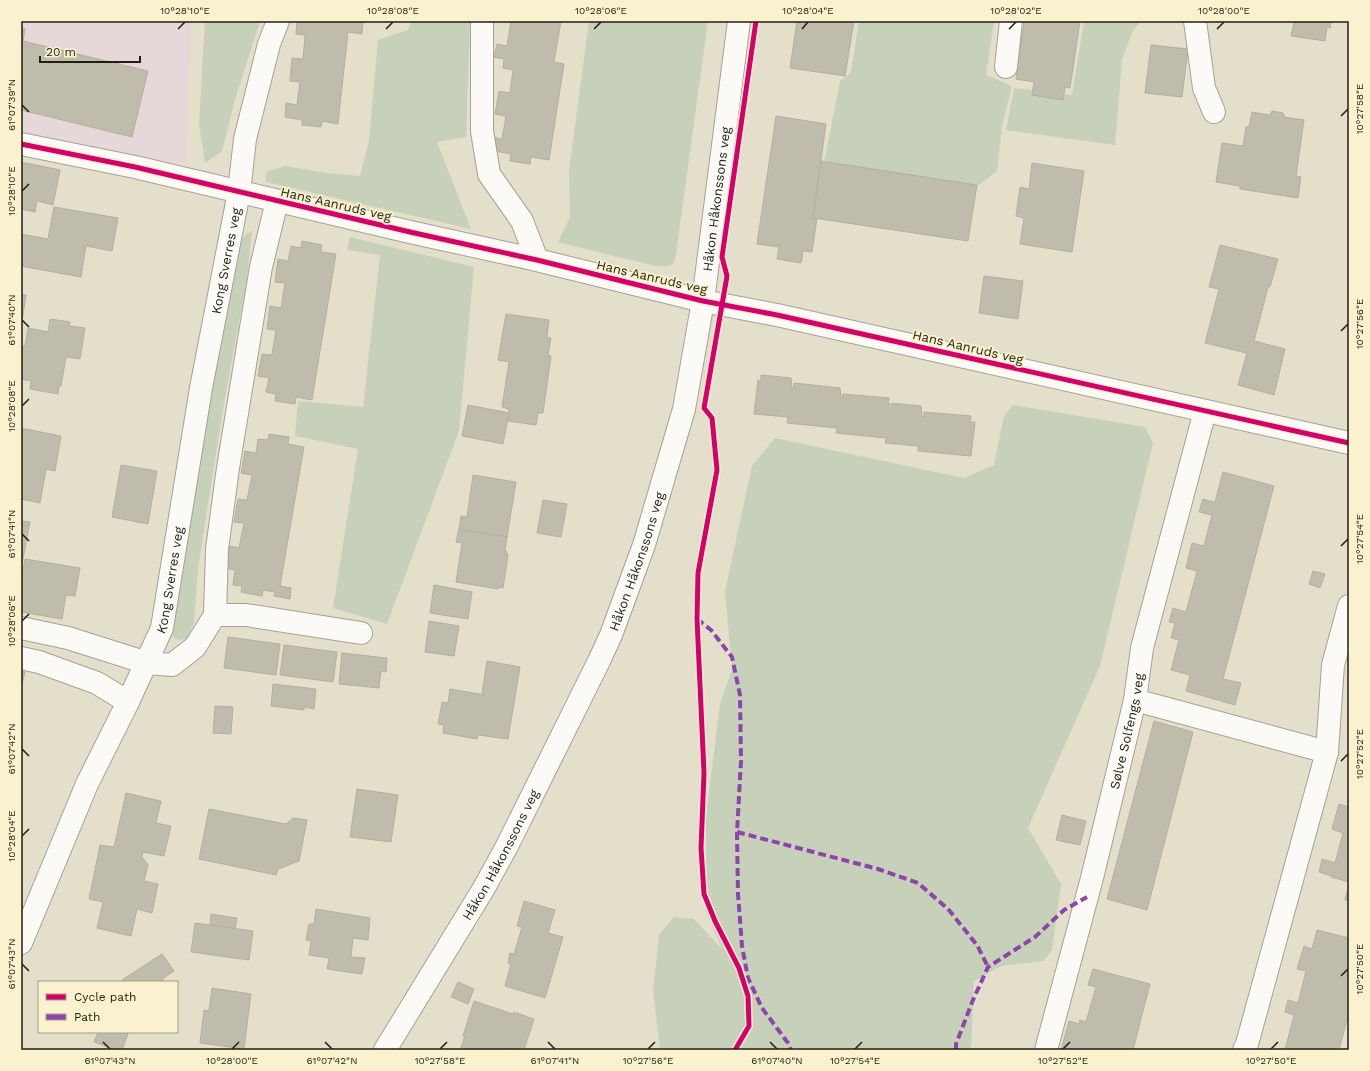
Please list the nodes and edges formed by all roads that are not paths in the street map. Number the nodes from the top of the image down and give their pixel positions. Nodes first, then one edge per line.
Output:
1 (278, 21) edge
2 (482, 21) edge
3 (739, 21) edge
4 (1011, 21) edge
5 (1195, 21) edge
6 (1006, 68) dead end
7 (1214, 112) dead end
8 (21, 144) edge
9 (239, 192) junction
10 (276, 201) junction
11 (537, 260) junction
12 (704, 301) junction
13 (1205, 411) junction
14 (1349, 443) edge
15 (1349, 606) edge
16 (215, 615) junction
17 (21, 628) edge
18 (361, 633) dead end
19 (21, 658) edge
20 (147, 663) junction
21 (1135, 700) junction
22 (128, 702) junction
23 (1327, 752) junction
24 (21, 943) edge
25 (385, 1050) edge
26 (1046, 1050) edge
27 (1244, 1050) edge

1 - 9 street, Kong Sverres veg
2 - 11 street
3 - 12 street, Håkon Håkonssons veg
4 - 6 street
5 - 7 street
8 - 9 street, Hans Aanruds veg
9 - 10 street, Hans Aanruds veg
9 - 20 street, Kong Sverres veg
10 - 11 street, Hans Aanruds veg
10 - 16 street
11 - 12 street, Hans Aanruds veg
12 - 13 street, Hans Aanruds veg
12 - 25 street, Håkon Håkonssons veg
13 - 14 street, Hans Aanruds veg
13 - 21 street, Sølve Solfengs veg
15 - 23 street
16 - 18 street
16 - 20 street
17 - 20 street
19 - 22 street
20 - 22 street, Kong Sverres veg
21 - 23 street
21 - 26 street, Sølve Solfengs veg
22 - 24 street, Kong Sverres veg
23 - 27 street

